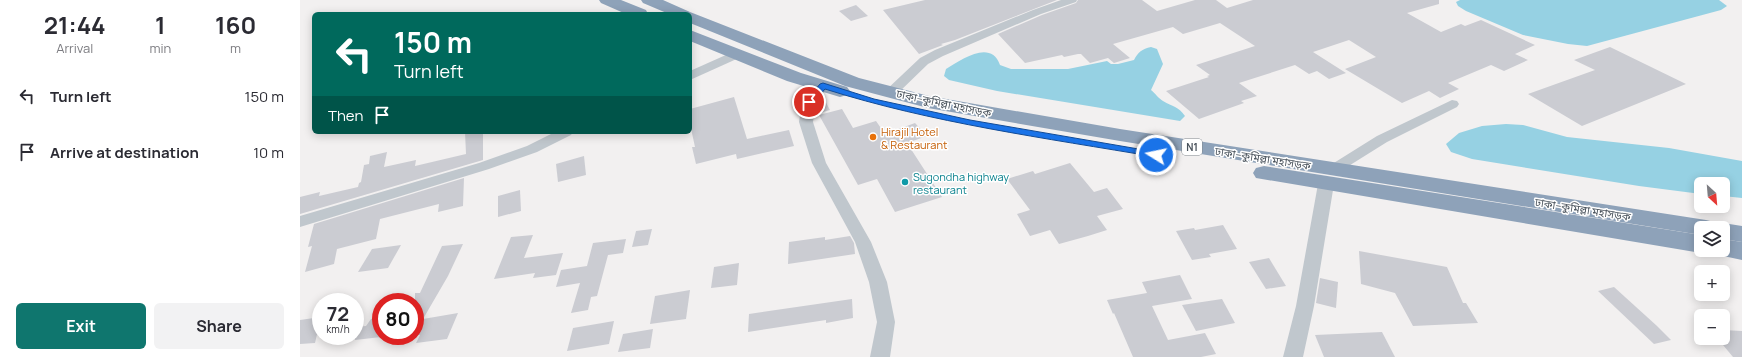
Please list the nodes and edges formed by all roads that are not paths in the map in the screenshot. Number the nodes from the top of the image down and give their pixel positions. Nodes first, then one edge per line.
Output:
1 (607, 0) edge
2 (649, 0) edge
3 (1072, 0) edge
4 (635, 12) edge
5 (678, 12) edge
6 (692, 18) edge
7 (692, 36) edge
8 (737, 54) junction
9 (692, 75) edge
10 (823, 86) junction
11 (891, 92) junction
12 (1452, 104) dead end
13 (562, 134) edge
14 (1330, 177) junction
15 (300, 222) edge
16 (1694, 226) edge
17 (1730, 232) edge
18 (1742, 234) edge
19 (1694, 243) edge
20 (1730, 249) edge
21 (1742, 251) edge
22 (880, 357) edge
23 (1293, 357) edge

1 - 4 highway
2 - 5 highway
3 - 11 street
6 - 11 highway, ঢাকা–কুমিল্লা মহাসড়ক / N1
7 - 8 highway, ঢাকা–কুমিল্লা মহাসড়ক / N1
8 - 9 street
8 - 10 highway, ঢাকা–কুমিল্লা মহাসড়ক / N1
10 - 14 highway, ঢাকা–কুমিল্লা মহাসড়ক / N1
10 - 22 street
11 - 14 highway, ঢাকা–কুমিল্লা মহাসড়ক / N1
12 - 14 street
13 - 15 street
14 - 16 highway, ঢাকা–কুমিল্লা মহাসড়ক / N1
14 - 19 highway, ঢাকা–কুমিল্লা মহাসড়ক / N1
14 - 23 street
17 - 18 highway
20 - 21 highway

